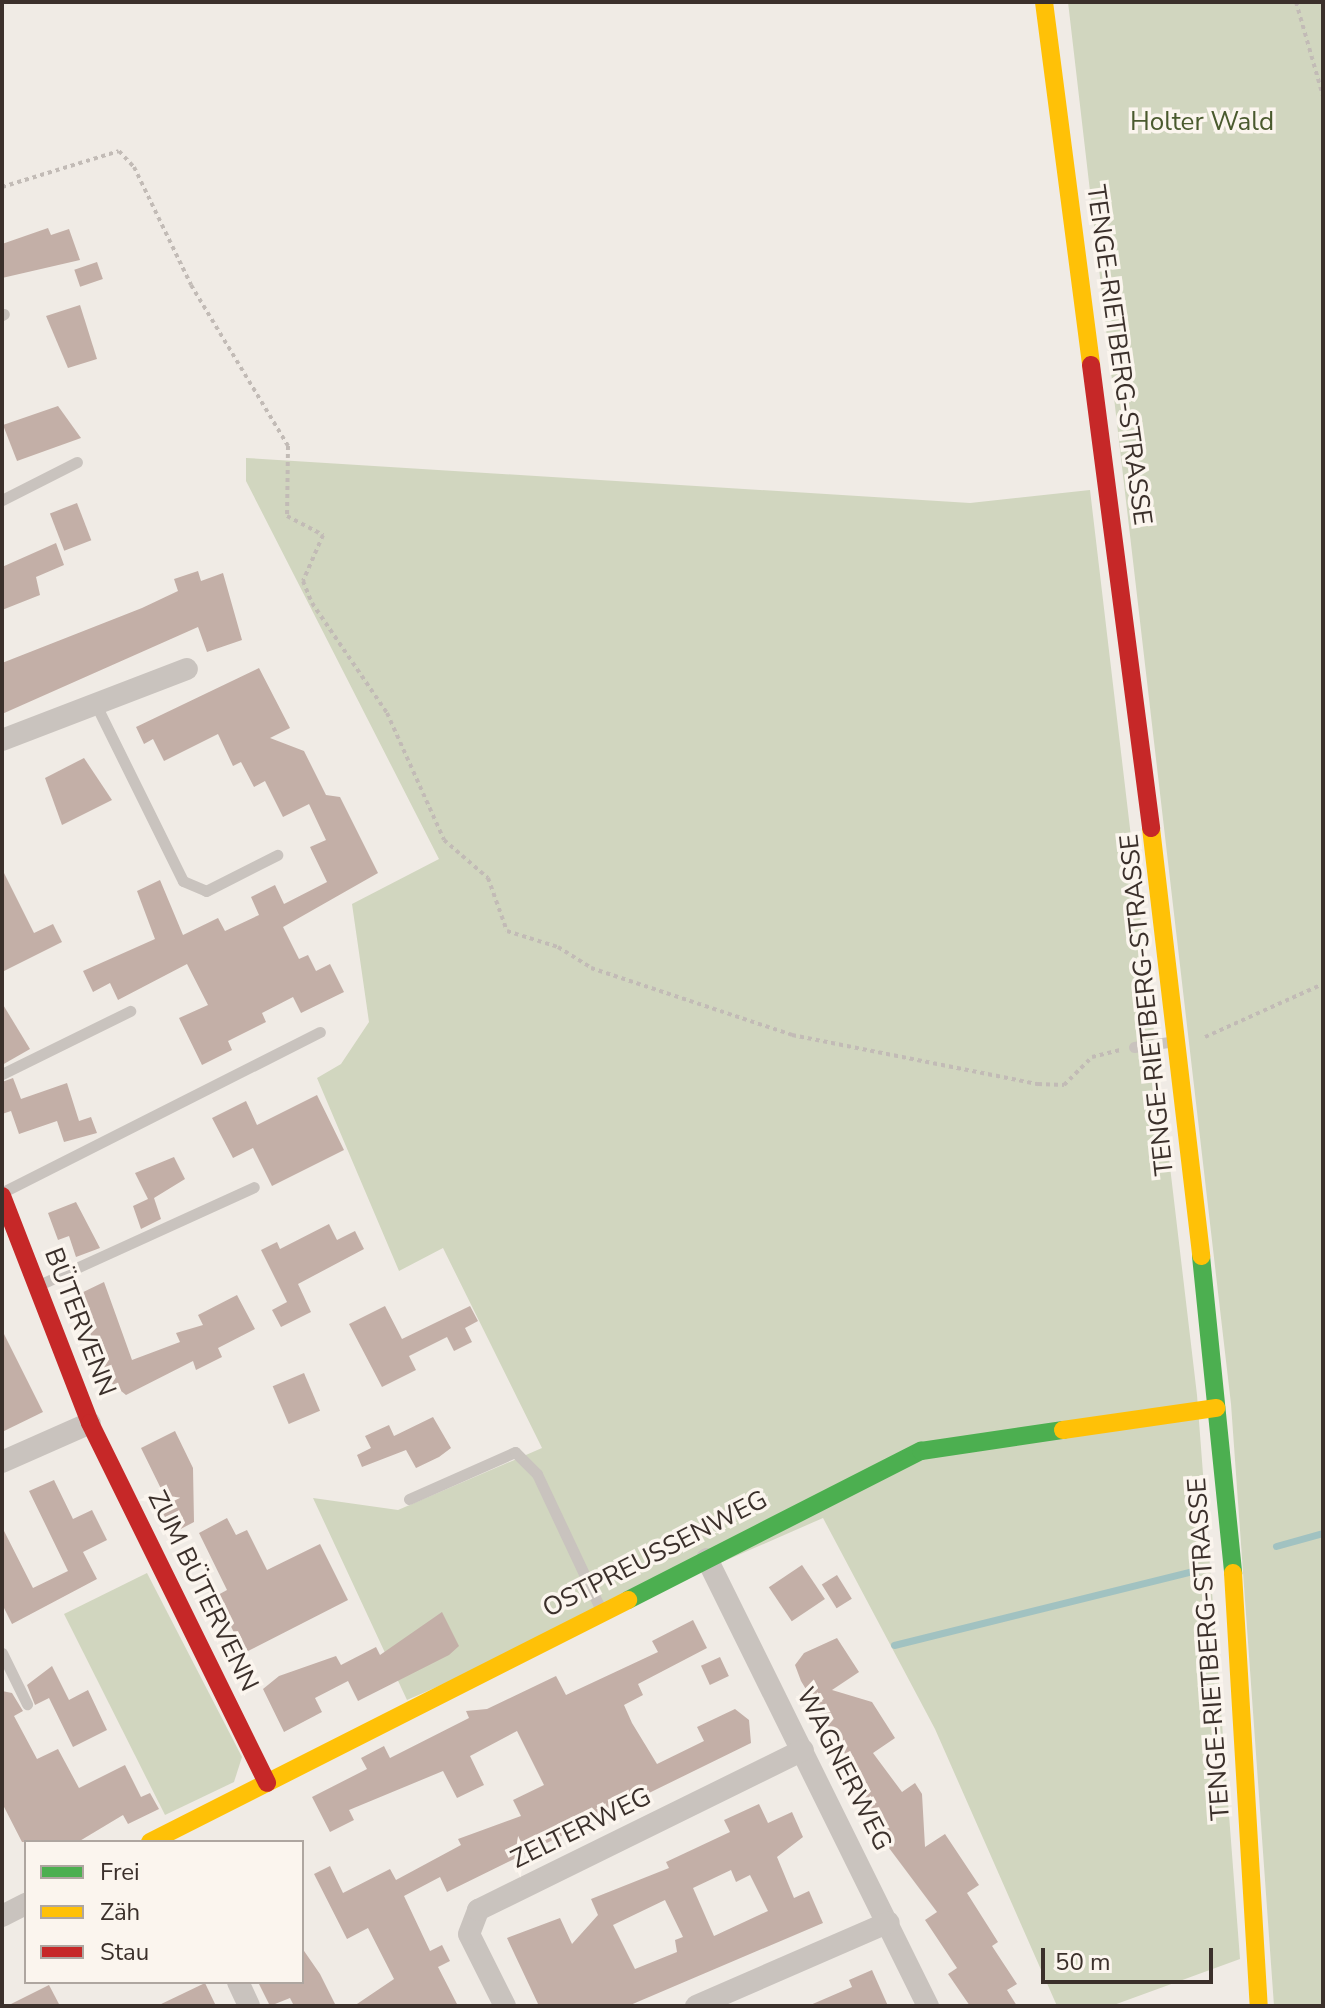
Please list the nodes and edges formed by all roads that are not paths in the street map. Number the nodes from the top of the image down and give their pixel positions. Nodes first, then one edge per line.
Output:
1 (1044, 2) edge
2 (77, 462) dead end
3 (2, 500) edge
4 (187, 669) dead end
5 (96, 705) junction
6 (2, 740) edge
7 (277, 855) dead end
8 (130, 1011) dead end
9 (320, 1032) dead end
10 (1179, 1041) junction
11 (1134, 1047) road end
12 (2, 1074) edge
13 (254, 1187) dead end
14 (2, 1194) edge
15 (35, 1287) junction
16 (1216, 1408) junction
17 (90, 1423) junction
18 (2, 1462) edge
19 (409, 1499) dead end
20 (707, 1559) junction
21 (602, 1612) junction
22 (2, 1653) edge
23 (27, 1704) dead end
24 (803, 1750) junction
25 (267, 1783) junction
26 (164, 1839) edge
27 (24, 1905) edge
28 (2, 1916) edge
29 (889, 1922) junction
30 (239, 1984) edge
31 (249, 2006) edge
32 (505, 2006) edge
33 (696, 2006) edge
34 (928, 2006) edge
35 (1259, 2006) edge

1 - 10 street, TENGE-RIETBERG-STRASSE
2 - 3 lane
4 - 5 street
5 - 6 street
5 - 7 lane
8 - 12 lane
9 - 14 lane
10 - 11 lane
10 - 16 street, TENGE-RIETBERG-STRASSE
13 - 15 lane
14 - 15 street, BÜTERVENN
15 - 17 street, BÜTERVENN
16 - 20 street, OSTPREUSSENWEG
16 - 35 street, TENGE-RIETBERG-STRASSE
17 - 18 street, BÜTERVENN
17 - 25 street, ZUM BÜTERVENN
19 - 21 lane
20 - 21 street, OSTPREUSSENWEG
20 - 24 street, WAGNERWEG
21 - 25 street, OSTPREUSSENWEG
22 - 23 lane
24 - 29 street, WAGNERWEG
24 - 32 street, ZELTERWEG
25 - 26 street, OSTPREUSSENWEG
27 - 28 street
29 - 33 street
29 - 34 street, WAGNERWEG
30 - 31 street

